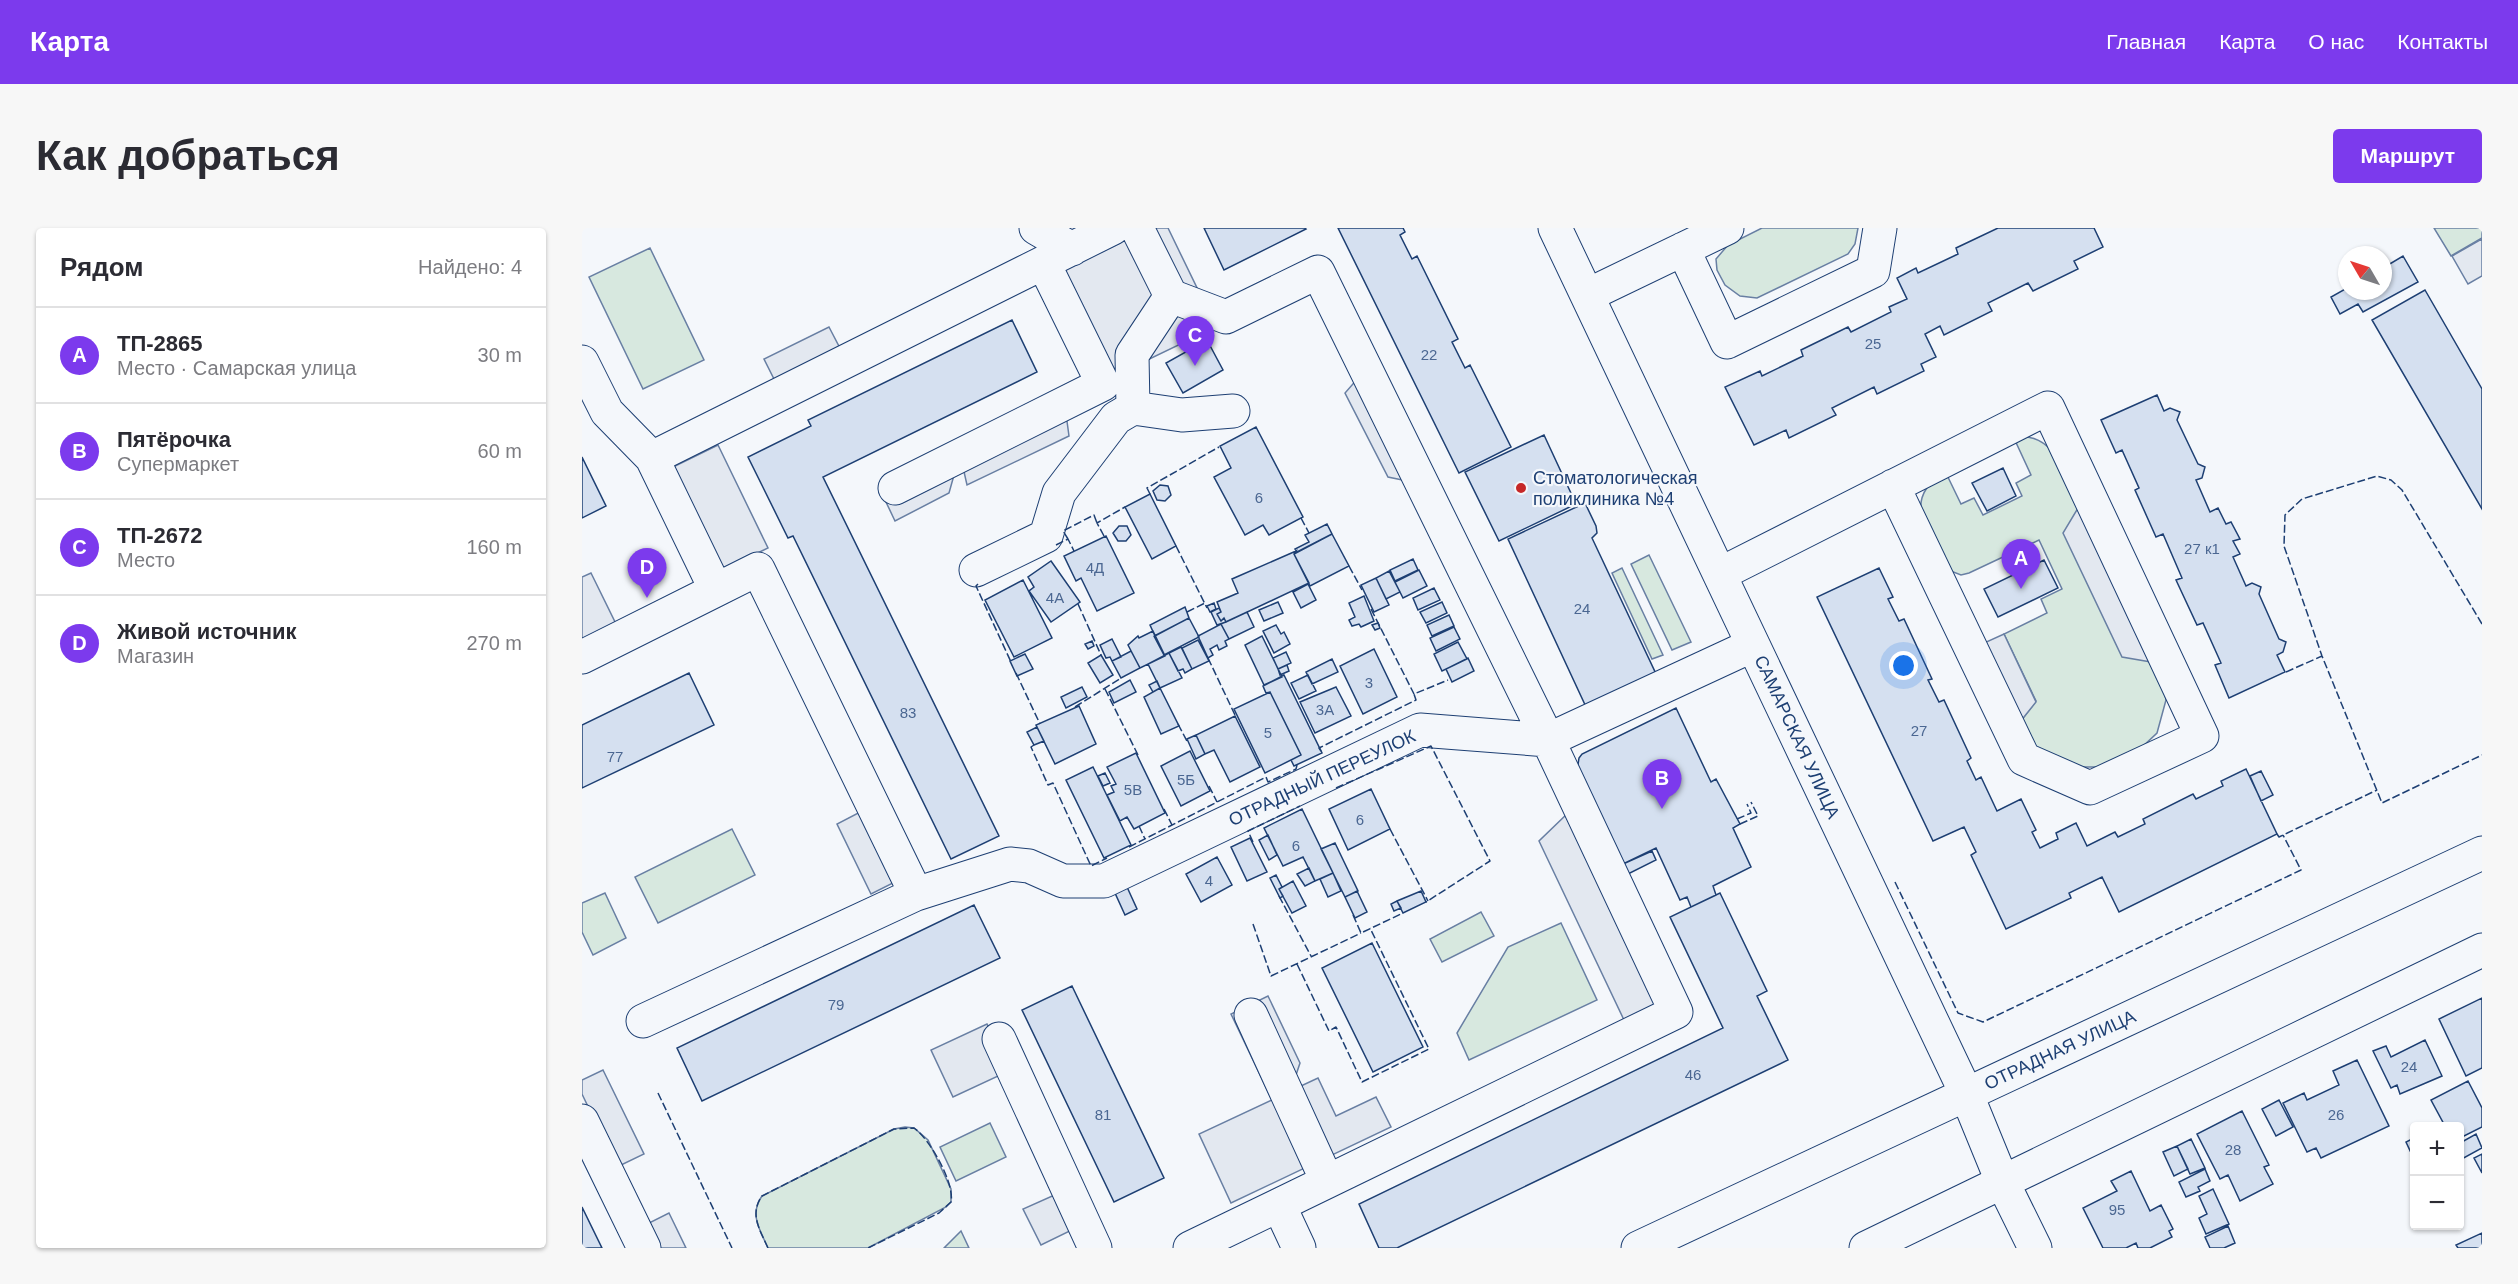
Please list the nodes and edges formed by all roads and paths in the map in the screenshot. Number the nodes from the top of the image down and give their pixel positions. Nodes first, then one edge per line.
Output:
1 (1036, 228) edge
2 (1113, 228) edge
3 (1137, 228) edge
4 (1555, 228) edge
5 (1727, 228) edge
6 (1880, 228) edge
7 (1683, 249) junction
8 (1058, 256) junction
9 (1588, 295) junction
10 (1171, 296) junction
11 (582, 362) edge
12 (1133, 408) junction
13 (1233, 411) dead end
14 (652, 458) junction
15 (1893, 486) junction
16 (895, 488) dead end
17 (976, 570) dead end
18 (1720, 574) junction
19 (716, 590) junction
20 (1754, 645) junction
21 (582, 657) edge
22 (1548, 740) junction
23 (2482, 853) edge
24 (916, 894) junction
25 (2482, 950) edge
26 (1251, 1015) dead end
27 (643, 1021) dead end
28 (999, 1039) dead end
29 (1966, 1093) junction
30 (582, 1121) edge
31 (1328, 1181) junction
32 (2002, 1181) junction
33 (1279, 1205) junction
34 (644, 1248) edge
35 (1095, 1248) edge
36 (1190, 1248) edge
37 (1299, 1248) edge
38 (1638, 1248) edge
39 (1866, 1248) edge
40 (2035, 1248) edge

1 - 8 street
2 - 8 street
3 - 10 street
4 - 9 street, САМАРСКАЯ УЛИЦА
5 - 7 street
6 - 7 street
7 - 9 street
8 - 14 street
8 - 16 street
9 - 18 street, САМАРСКАЯ УЛИЦА
10 - 12 street
10 - 22 street
11 - 14 street
12 - 13 street
12 - 17 street
14 - 19 street
15 - 15 street
15 - 18 street
18 - 20 street, САМАРСКАЯ УЛИЦА
19 - 21 street
19 - 24 street
20 - 22 street, ОТРАДНЫЙ ПЕРЕУЛОК
20 - 29 street, САМАРСКАЯ УЛИЦА
22 - 24 street, ОТРАДНЫЙ ПЕРЕУЛОК
22 - 31 street
23 - 29 street, ОТРАДНАЯ УЛИЦА
24 - 27 street
25 - 32 street
26 - 31 street
28 - 35 street
29 - 32 street, САМАРСКАЯ УЛИЦА
29 - 38 street, ОТРАДНАЯ УЛИЦА
30 - 34 street
31 - 33 street
32 - 39 street
32 - 40 street, САМАРСКАЯ УЛИЦА
33 - 36 street
33 - 37 street

